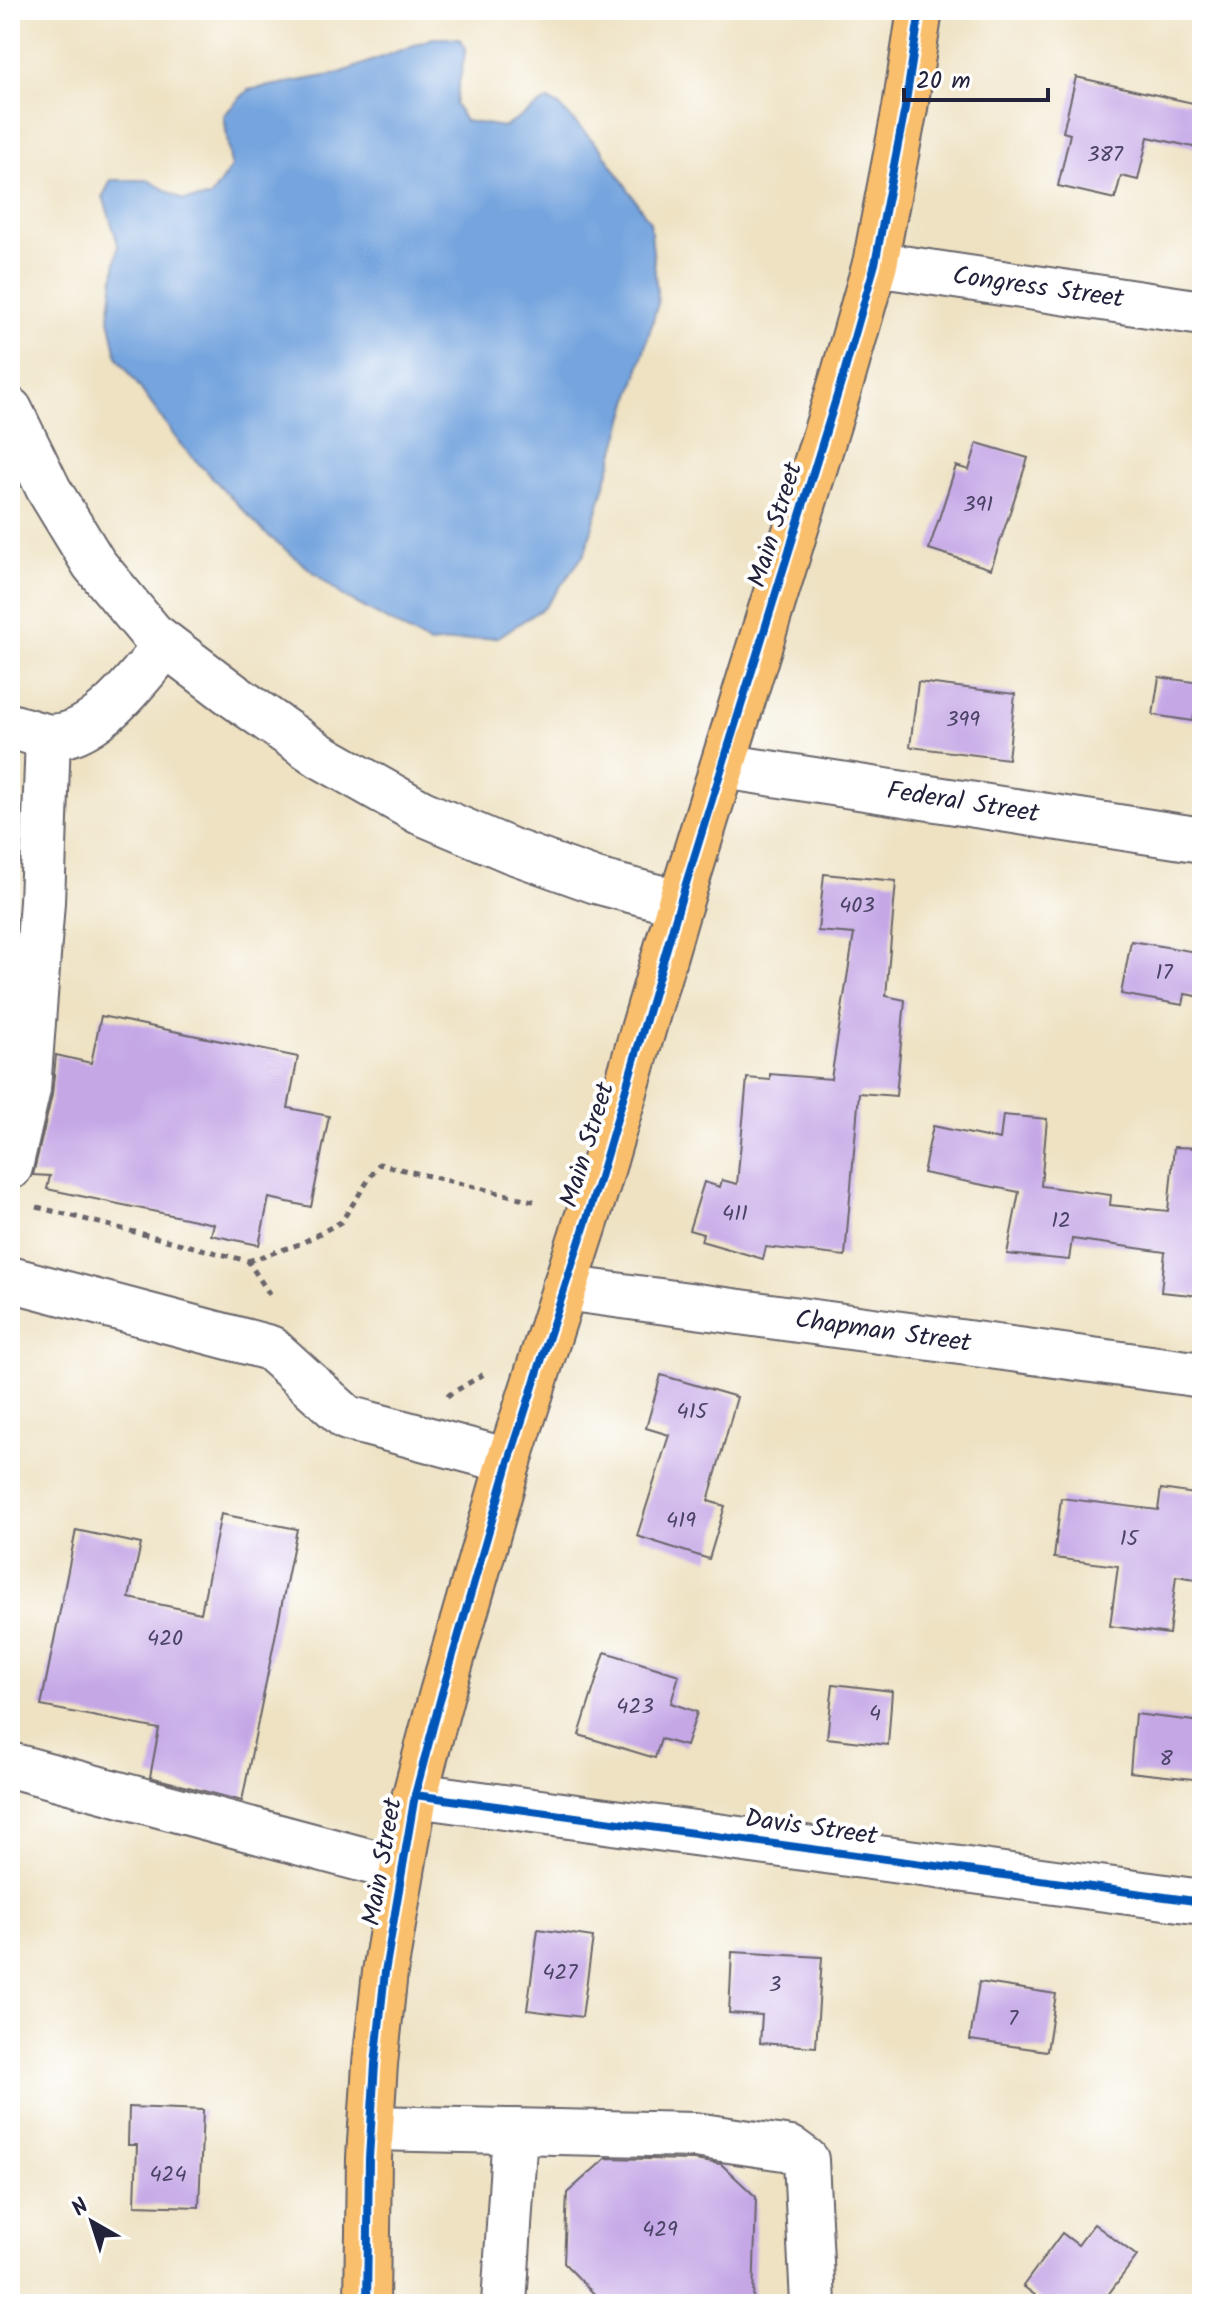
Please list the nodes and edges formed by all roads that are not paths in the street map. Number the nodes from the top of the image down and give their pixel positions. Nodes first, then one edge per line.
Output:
1 (920, 10) edge
2 (875, 264) junction
3 (1202, 313) edge
4 (10, 410) edge
5 (166, 645) junction
6 (29, 731) edge
7 (723, 766) junction
8 (1202, 840) edge
9 (680, 903) junction
10 (10, 1167) edge
11 (10, 1279) edge
12 (564, 1288) junction
13 (1202, 1375) edge
14 (509, 1461) junction
15 (10, 1765) edge
16 (415, 1795) junction
17 (402, 1870) junction
18 (1202, 1902) edge
19 (371, 2128) junction
20 (515, 2131) junction
21 (367, 2304) edge
22 (504, 2304) edge
23 (813, 2304) edge

1 - 2 main road, Main Street
2 - 3 street, Congress Street
2 - 7 main road, Main Street
4 - 5 street
5 - 6 street
5 - 9 street
6 - 10 street
7 - 8 street, Federal Street
7 - 9 main road, Main Street
9 - 12 main road, Main Street
11 - 14 street
12 - 13 street, Chapman Street
12 - 14 main road, Main Street
14 - 16 main road, Main Street
15 - 17 street
16 - 17 main road, Main Street
16 - 18 street, Davis Street
17 - 19 main road, Main Street
19 - 20 street
19 - 21 main road, Main Street
20 - 22 street
20 - 23 street

